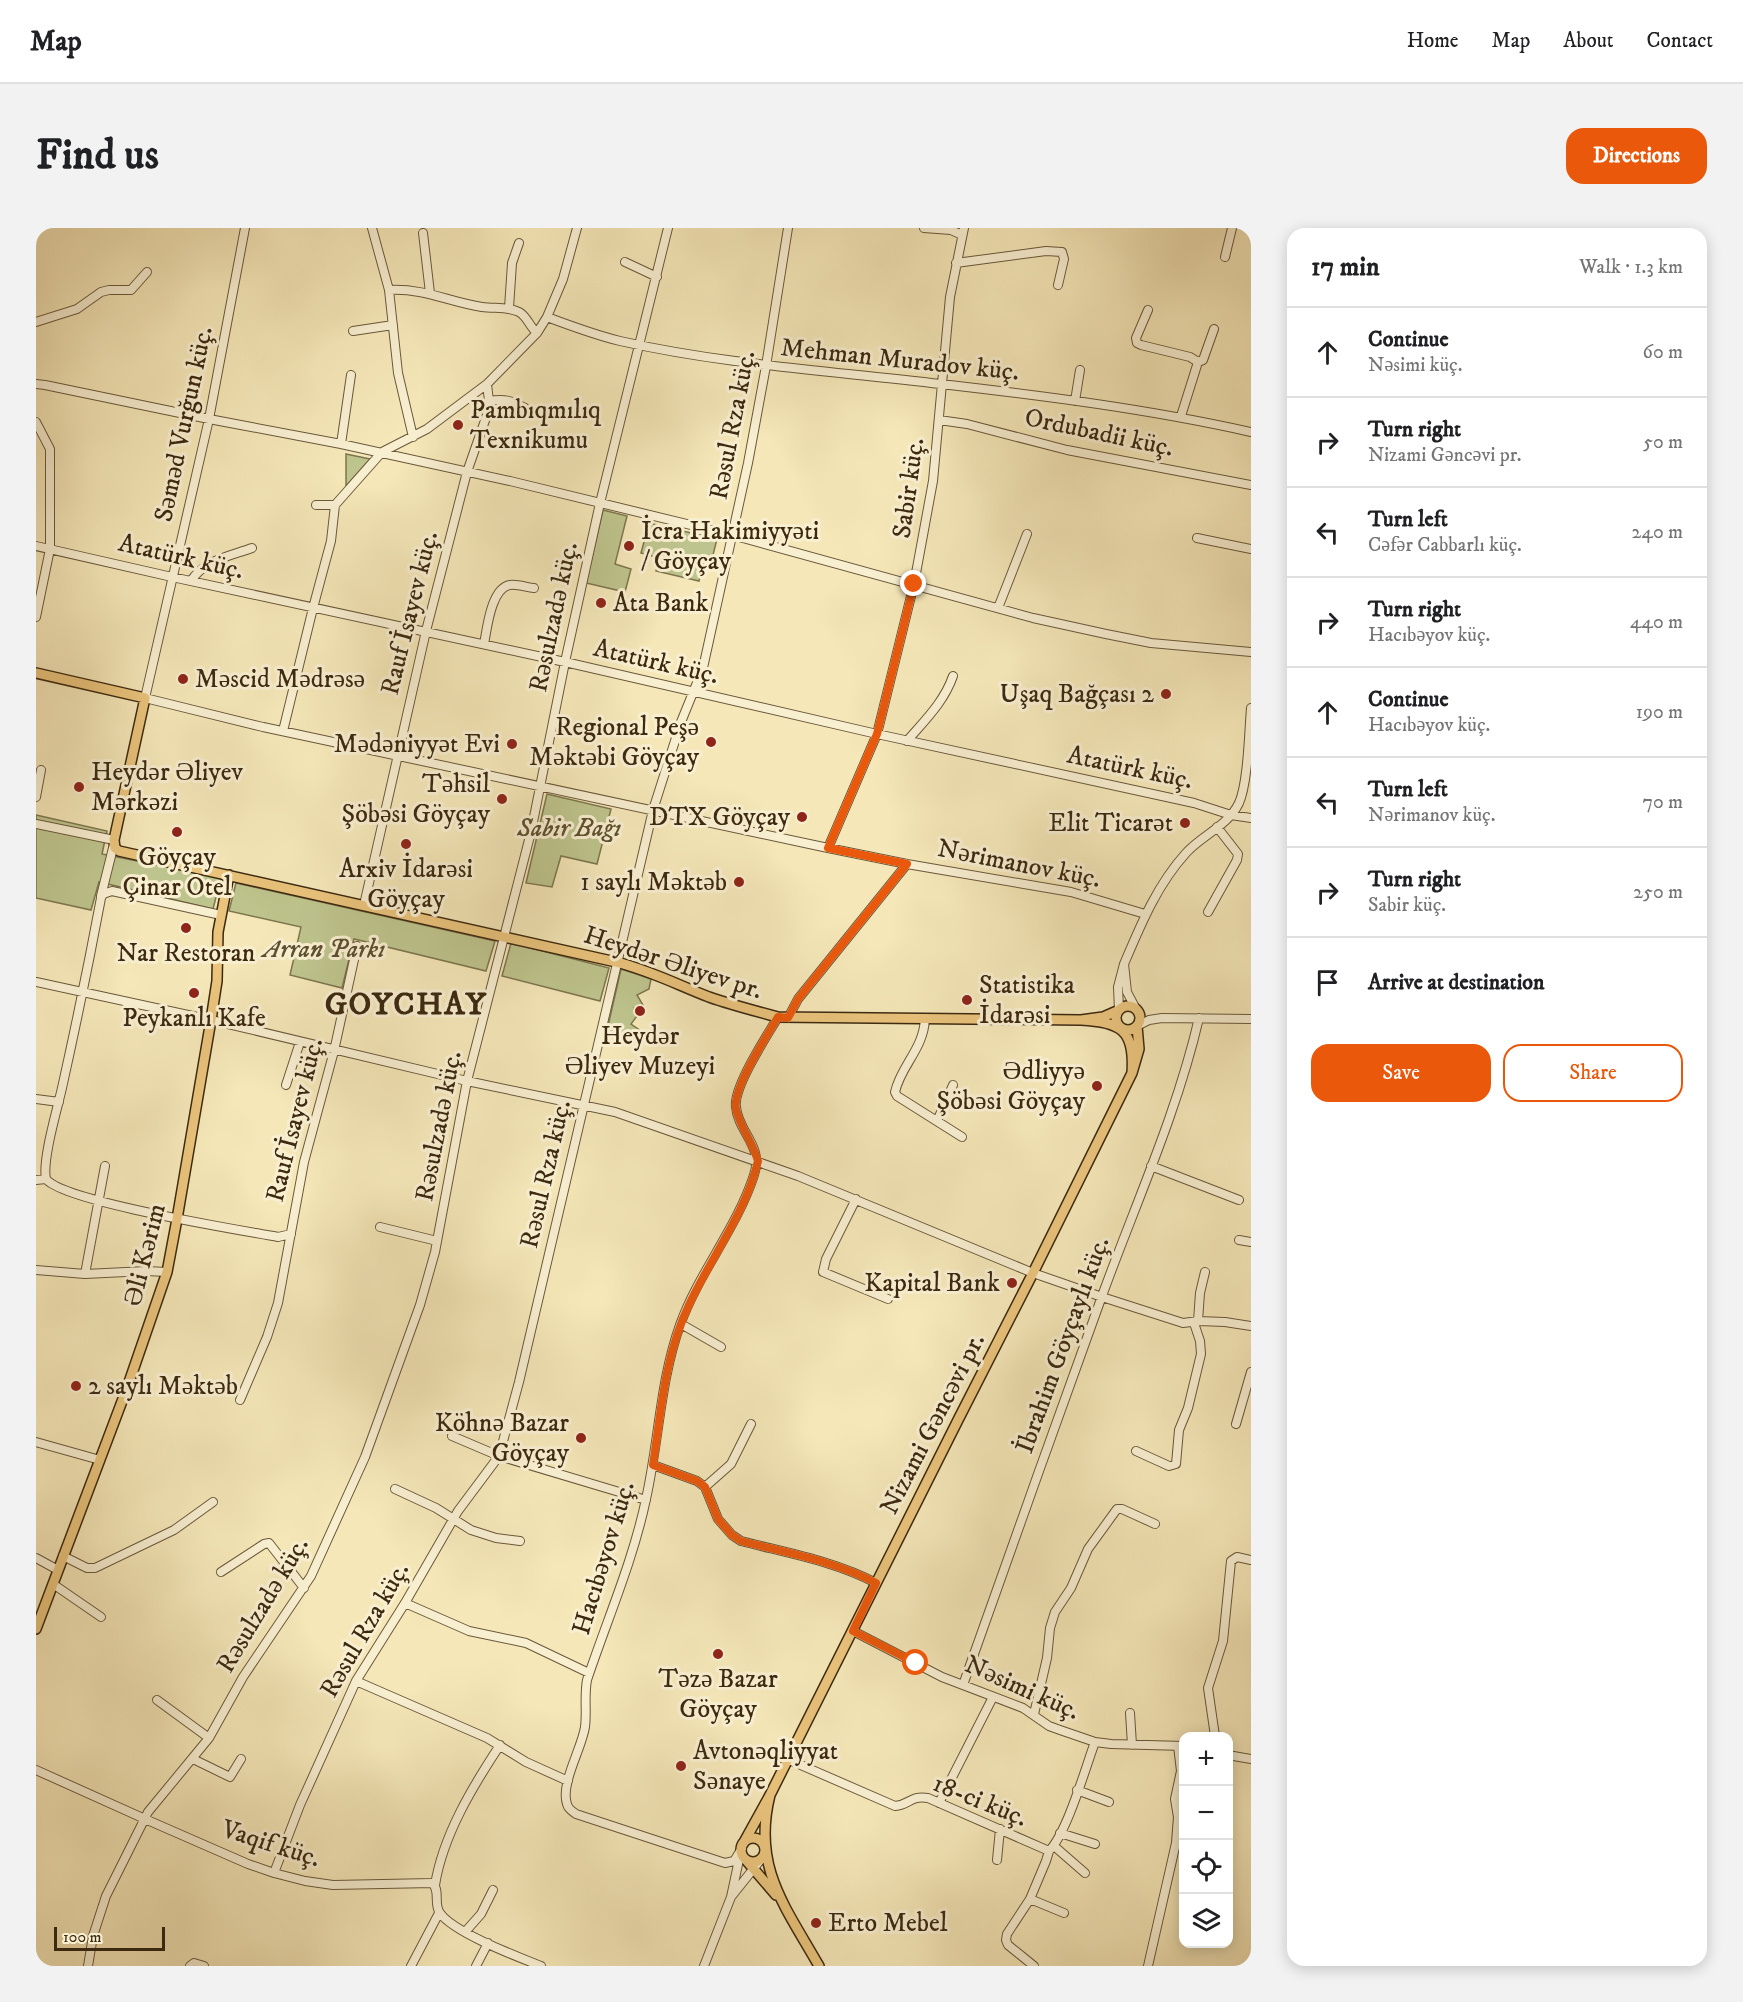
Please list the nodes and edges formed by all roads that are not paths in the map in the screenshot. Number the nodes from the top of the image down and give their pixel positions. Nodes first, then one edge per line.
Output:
1 (245, 228) edge
2 (372, 228) edge
3 (577, 228) edge
4 (669, 228) edge
5 (788, 228) edge
6 (924, 228) edge
7 (1232, 228) edge
8 (963, 231) edge
9 (423, 232) dead end
10 (519, 243) dead end
11 (1225, 257) dead end
12 (625, 262) dead end
13 (956, 263) junction
14 (147, 272) dead end
15 (657, 277) junction
16 (1058, 285) dead end
17 (389, 290) junction
18 (430, 293) junction
19 (510, 308) junction
20 (1148, 310) dead end
21 (547, 317) junction
22 (36, 322) edge
23 (393, 325) junction
24 (1214, 329) dead end
25 (353, 332) dead end
26 (537, 333) junction
27 (639, 345) junction
28 (1198, 362) junction
29 (766, 366) junction
30 (1080, 370) dead end
31 (351, 375) dead end
32 (36, 384) edge
33 (487, 384) junction
34 (941, 384) junction
35 (1075, 401) junction
36 (489, 402) junction
37 (525, 408) dead end
38 (1181, 416) junction
39 (208, 419) junction
40 (939, 420) junction
41 (36, 422) edge
42 (1251, 432) edge
43 (411, 438) junction
44 (341, 444) junction
45 (382, 453) junction
46 (414, 459) junction
47 (467, 472) junction
48 (1251, 485) edge
49 (600, 503) junction
50 (316, 505) dead end
51 (335, 505) junction
52 (1027, 534) dead end
53 (732, 535) junction
54 (1197, 538) dead end
55 (36, 546) edge
56 (252, 548) dead end
57 (50, 549) junction
58 (1251, 549) edge
59 (172, 577) junction
60 (191, 581) junction
61 (914, 584) junction
62 (534, 588) dead end
63 (313, 608) junction
64 (999, 608) junction
65 (36, 617) edge
66 (426, 631) junction
67 (484, 644) junction
68 (1251, 652) edge
69 (565, 662) junction
70 (36, 673) edge
71 (953, 676) dead end
72 (693, 693) junction
73 (145, 698) junction
74 (1251, 708) edge
75 (284, 731) junction
76 (877, 734) junction
77 (907, 741) junction
78 (398, 756) junction
79 (41, 770) dead end
80 (541, 786) junction
81 (36, 796) edge
82 (652, 810) junction
83 (1231, 815) junction
84 (1251, 818) edge
85 (36, 824) edge
86 (1217, 827) junction
87 (116, 845) junction
88 (828, 848) junction
89 (907, 864) junction
90 (229, 875) junction
91 (101, 898) junction
92 (364, 905) junction
93 (1208, 912) dead end
94 (1145, 914) junction
95 (221, 915) junction
96 (505, 937) junction
97 (357, 946) dead end
98 (616, 962) junction
99 (1124, 964) junction
100 (36, 982) edge
101 (83, 993) junction
102 (1119, 1010) junction
103 (1137, 1011) junction
104 (783, 1017) junction
105 (925, 1018) junction
106 (1162, 1018) junction
107 (1199, 1018) junction
108 (1251, 1018) edge
109 (211, 1020) junction
110 (1082, 1020) junction
111 (1137, 1026) junction
112 (1120, 1027) junction
113 (300, 1042) junction
114 (334, 1051) junction
115 (1132, 1073) junction
116 (467, 1081) junction
117 (953, 1084) dead end
118 (286, 1085) dead end
119 (36, 1099) edge
120 (59, 1102) junction
121 (584, 1105) junction
122 (937, 1120) junction
123 (962, 1137) dead end
124 (758, 1161) junction
125 (105, 1166) dead end
126 (1150, 1166) junction
127 (46, 1179) junction
128 (36, 1180) edge
129 (856, 1199) junction
130 (99, 1200) junction
131 (1239, 1200) dead end
132 (177, 1219) junction
133 (380, 1227) dead end
134 (291, 1234) junction
135 (1239, 1240) dead end
136 (437, 1241) junction
137 (1251, 1242) edge
138 (36, 1270) edge
139 (166, 1272) junction
140 (1205, 1272) dead end
141 (1033, 1273) junction
142 (86, 1274) junction
143 (1102, 1297) junction
144 (888, 1299) dead end
145 (1196, 1322) junction
146 (681, 1324) junction
147 (1251, 1326) edge
148 (721, 1347) dead end
149 (1251, 1372) edge
150 (240, 1400) dead end
151 (752, 1424) dead end
152 (1236, 1424) dead end
153 (452, 1436) dead end
154 (36, 1442) edge
155 (1136, 1451) dead end
156 (500, 1456) junction
157 (100, 1460) junction
158 (653, 1465) junction
159 (705, 1487) junction
160 (395, 1489) dead end
161 (646, 1500) junction
162 (213, 1502) dead end
163 (453, 1519) junction
164 (1155, 1524) dead end
165 (520, 1542) dead end
166 (63, 1557) junction
167 (36, 1558) edge
168 (1251, 1560) edge
169 (58, 1570) junction
170 (220, 1572) dead end
171 (876, 1583) junction
172 (53, 1584) junction
173 (304, 1588) junction
174 (405, 1603) junction
175 (101, 1617) dead end
176 (36, 1629) edge
177 (853, 1631) junction
178 (590, 1673) junction
179 (356, 1681) junction
180 (963, 1685) junction
181 (993, 1697) junction
182 (157, 1700) dead end
183 (1130, 1713) dead end
184 (1034, 1714) junction
185 (1214, 1732) edge
186 (209, 1738) junction
187 (1095, 1742) junction
188 (500, 1745) junction
189 (1132, 1745) junction
190 (1179, 1746) edge
191 (1233, 1756) edge
192 (787, 1758) junction
193 (193, 1759) junction
194 (241, 1759) dead end
195 (1251, 1759) edge
196 (36, 1770) edge
197 (1179, 1780) edge
198 (568, 1782) junction
199 (1077, 1790) junction
200 (770, 1795) junction
201 (1109, 1802) dead end
202 (939, 1803) junction
203 (145, 1820) junction
204 (1000, 1829) junction
205 (1060, 1833) junction
206 (1095, 1844) dead end
207 (742, 1846) junction
208 (1051, 1848) junction
209 (764, 1854) junction
210 (745, 1859) junction
211 (997, 1860) dead end
212 (753, 1869) junction
213 (274, 1873) junction
214 (1084, 1873) dead end
215 (435, 1885) junction
216 (493, 1890) dead end
217 (731, 1897) junction
218 (1030, 1899) junction
219 (782, 1901) junction
220 (439, 1913) junction
221 (1064, 1914) dead end
222 (465, 1932) junction
223 (488, 1943) junction
224 (1030, 1965) edge
225 (1151, 1965) edge
226 (88, 1966) edge
227 (190, 1966) edge
228 (204, 1966) edge
229 (411, 1966) edge
230 (476, 1966) edge
231 (541, 1966) edge
232 (704, 1966) edge
233 (819, 1966) edge

1 - 39 street, Səməd Vurğun küç.
2 - 17 street
3 - 21 street
4 - 15 street, Rəsulzadə küç.
5 - 29 street, Rəsul Rza küç.
6 - 8 street
7 - 11 street
8 - 13 street, Sabir küç.
9 - 18 street
10 - 19 street
12 - 15 street
13 - 16 street
13 - 34 street, Sabir küç.
14 - 22 street
15 - 27 street, Rəsulzadə küç.
17 - 18 street
17 - 23 street
18 - 19 street
19 - 26 street
20 - 28 street
21 - 26 street
21 - 27 street, Mehman Muradov küç.
23 - 25 street
23 - 43 street
24 - 28 street
26 - 33 street
27 - 29 street, Mehman Muradov küç.
27 - 49 street, Rəsulzadə küç.
28 - 38 street
29 - 34 street, Mehman Muradov küç.
29 - 53 street, Rəsul Rza küç.
30 - 35 street
31 - 44 street
32 - 39 street
33 - 36 street, Rauf İsayev küç.
33 - 43 street
34 - 35 street, Mehman Muradov küç.
34 - 40 street, Sabir küç.
35 - 38 street, Mehman Muradov küç.
36 - 37 street
36 - 47 street, Rauf İsayev küç.
38 - 42 street, Mehman Muradov küç.
39 - 44 street
39 - 59 street, Səməd Vurğun küç.
40 - 48 street, Ordubadii küç.
40 - 61 street, Sabir küç.
41 - 57 street
43 - 45 street
43 - 46 street
44 - 45 street
45 - 46 street
45 - 51 street
46 - 47 street
47 - 49 street
47 - 66 street, Rauf İsayev küç.
49 - 53 street
49 - 69 street, Rəsulzadə küç.
50 - 51 street
51 - 63 street
52 - 64 street
53 - 61 street
53 - 72 street, Rəsul Rza küç.
54 - 58 street
55 - 57 street, Atatürk küç.
56 - 60 street
57 - 59 street, Atatürk küç.
57 - 65 street
59 - 60 street, Atatürk küç.
59 - 73 street, Səməd Vurğun küç.
60 - 63 street, Atatürk küç.
61 - 64 street
61 - 76 street, Sabir küç.
62 - 67 street
63 - 66 street, Atatürk küç.
63 - 75 street
64 - 68 street
66 - 67 street, Atatürk küç.
66 - 78 street, Rauf İsayev küç.
67 - 69 street, Atatürk küç.
69 - 72 street, Atatürk küç.
69 - 80 street, Rəsulzadə küç.
70 - 73 main road
71 - 77 street
72 - 76 street, Atatürk küç.
72 - 82 street, Rəsul Rza küç.
73 - 75 street, Nərimanov küç.
73 - 87 main road
74 - 83 street
75 - 78 street, Nərimanov küç.
76 - 77 street, Atatürk küç.
76 - 88 street, Sabir küç.
77 - 83 street, Atatürk küç.
78 - 80 street, Nərimanov küç.
78 - 92 street, Rauf İsayev küç.
79 - 81 street
80 - 82 street, Nərimanov küç.
80 - 96 street, Rəsulzadə küç.
82 - 88 street, Nərimanov küç.
82 - 98 street, Rəsul Rza küç.
83 - 84 street, Atatürk küç.
83 - 86 street
85 - 87 street
86 - 93 street
86 - 94 street
87 - 90 main road, Heydər Əliyev pr.
87 - 91 street
88 - 89 street, Nərimanov küç.
89 - 94 street, Nərimanov küç.
89 - 104 street
90 - 92 main road, Heydər Əliyev pr.
90 - 95 main road, Əli Kərim
91 - 95 street
91 - 101 street
92 - 96 main road, Heydər Əliyev pr.
94 - 99 street
95 - 109 main road, Əli Kərim
96 - 98 main road, Heydər Əliyev pr.
96 - 116 street, Rəsulzadə küç.
97 - 114 street, Rauf İsayev küç.
98 - 104 main road, Heydər Əliyev pr.
98 - 121 street, Rəsul Rza küç.
99 - 102 street
99 - 103 street
100 - 101 street
101 - 109 street
101 - 120 street
102 - 103 main road
102 - 110 main road
102 - 112 main road
103 - 106 street
103 - 111 main road
104 - 105 main road, Heydər Əliyev pr.
104 - 124 street
105 - 110 main road, Heydər Əliyev pr.
105 - 122 street
106 - 107 street
106 - 111 street
107 - 108 street
107 - 126 street, İbrahim Göyçaylı küç.
109 - 113 street
109 - 132 main road, Əli Kərim
110 - 112 main road
111 - 112 main road
111 - 115 main road, Nizami Gəncəvi pr.
112 - 115 main road
113 - 114 street
113 - 118 street
114 - 116 street
114 - 134 street, Rauf İsayev küç.
115 - 141 main road, Nizami Gəncəvi pr.
116 - 121 street
116 - 136 street, Rəsulzadə küç.
117 - 122 street
119 - 120 street
120 - 127 street
121 - 124 street
121 - 156 street, Rəsul Rza küç.
122 - 123 street
124 - 129 street
124 - 146 street, Hacıbəyov küç.
125 - 130 street
126 - 131 street
126 - 143 street, İbrahim Göyçaylı küç.
127 - 128 street
127 - 130 street
129 - 141 street
129 - 144 street
130 - 132 street
130 - 142 street
132 - 134 street
132 - 139 main road, Əli Kərim
133 - 136 street
134 - 150 street, Rauf İsayev küç.
135 - 137 street
136 - 173 street, Rəsulzadə küç.
138 - 142 street
139 - 142 street
139 - 157 main road, Əli Kərim
140 - 145 street
141 - 143 street
141 - 171 main road, Nizami Gəncəvi pr.
143 - 145 street
143 - 180 street, İbrahim Göyçaylı küç.
145 - 147 street
145 - 155 street
146 - 148 street
146 - 158 street, Hacıbəyov küç.
149 - 152 street
151 - 159 street
153 - 156 street
154 - 157 street
156 - 161 street
156 - 163 street, Rəsul Rza küç.
157 - 166 main road, Əli Kərim
158 - 159 street
158 - 161 street, Hacıbəyov küç.
159 - 171 street
160 - 163 street
161 - 178 street, Hacıbəyov küç.
162 - 166 street
163 - 165 street
163 - 174 street, Rəsul Rza küç.
164 - 184 street
166 - 169 main road, Əli Kərim
167 - 169 street
168 - 185 street
169 - 172 main road, Əli Kərim
170 - 173 street
171 - 177 main road, Nizami Gəncəvi pr.
172 - 175 street
172 - 176 main road, Əli Kərim
173 - 186 street, Rəsulzadə küç.
174 - 178 street
174 - 179 street, Rəsul Rza küç.
177 - 180 street, Nəsimi küç.
177 - 192 main road, Nizami Gəncəvi pr.
178 - 198 street, Hacıbəyov küç.
179 - 188 street
179 - 213 street, Rəsul Rza küç.
180 - 181 street, Nəsimi küç.
181 - 184 street, Nəsimi küç.
181 - 202 street
182 - 186 street
183 - 189 street
184 - 187 street, Nəsimi küç.
186 - 193 street, Rəsulzadə küç.
187 - 189 street, Nəsimi küç.
187 - 199 street, 18-ci küç.
188 - 198 street
188 - 215 street
189 - 190 street, Nəsimi küç.
191 - 195 street
192 - 200 main road, Nizami Gəncəvi pr.
192 - 202 street, 18-ci küç.
193 - 194 street
193 - 203 street, Rəsulzadə küç.
196 - 203 street, Vaqif küç.
197 - 225 street
198 - 207 street, Hacıbəyov küç.
199 - 201 street
199 - 205 street, 18-ci küç.
200 - 207 main road
200 - 209 main road
202 - 204 street, 18-ci küç.
203 - 213 street, Vaqif küç.
203 - 226 street, Rəsulzadə küç.
204 - 208 street, 18-ci küç.
204 - 211 street
205 - 206 street
205 - 208 street, 18-ci küç.
207 - 209 main road
207 - 210 main road
207 - 217 street
208 - 214 street
208 - 218 street
209 - 210 main road
209 - 212 street
209 - 219 main road
210 - 212 main road
212 - 217 street
212 - 219 main road
213 - 215 street, Vaqif küç.
215 - 220 street
216 - 222 street
217 - 232 street
218 - 221 street
218 - 224 street
219 - 233 main road
220 - 222 street
220 - 229 street
222 - 223 street
223 - 230 street
223 - 231 street
227 - 228 street

